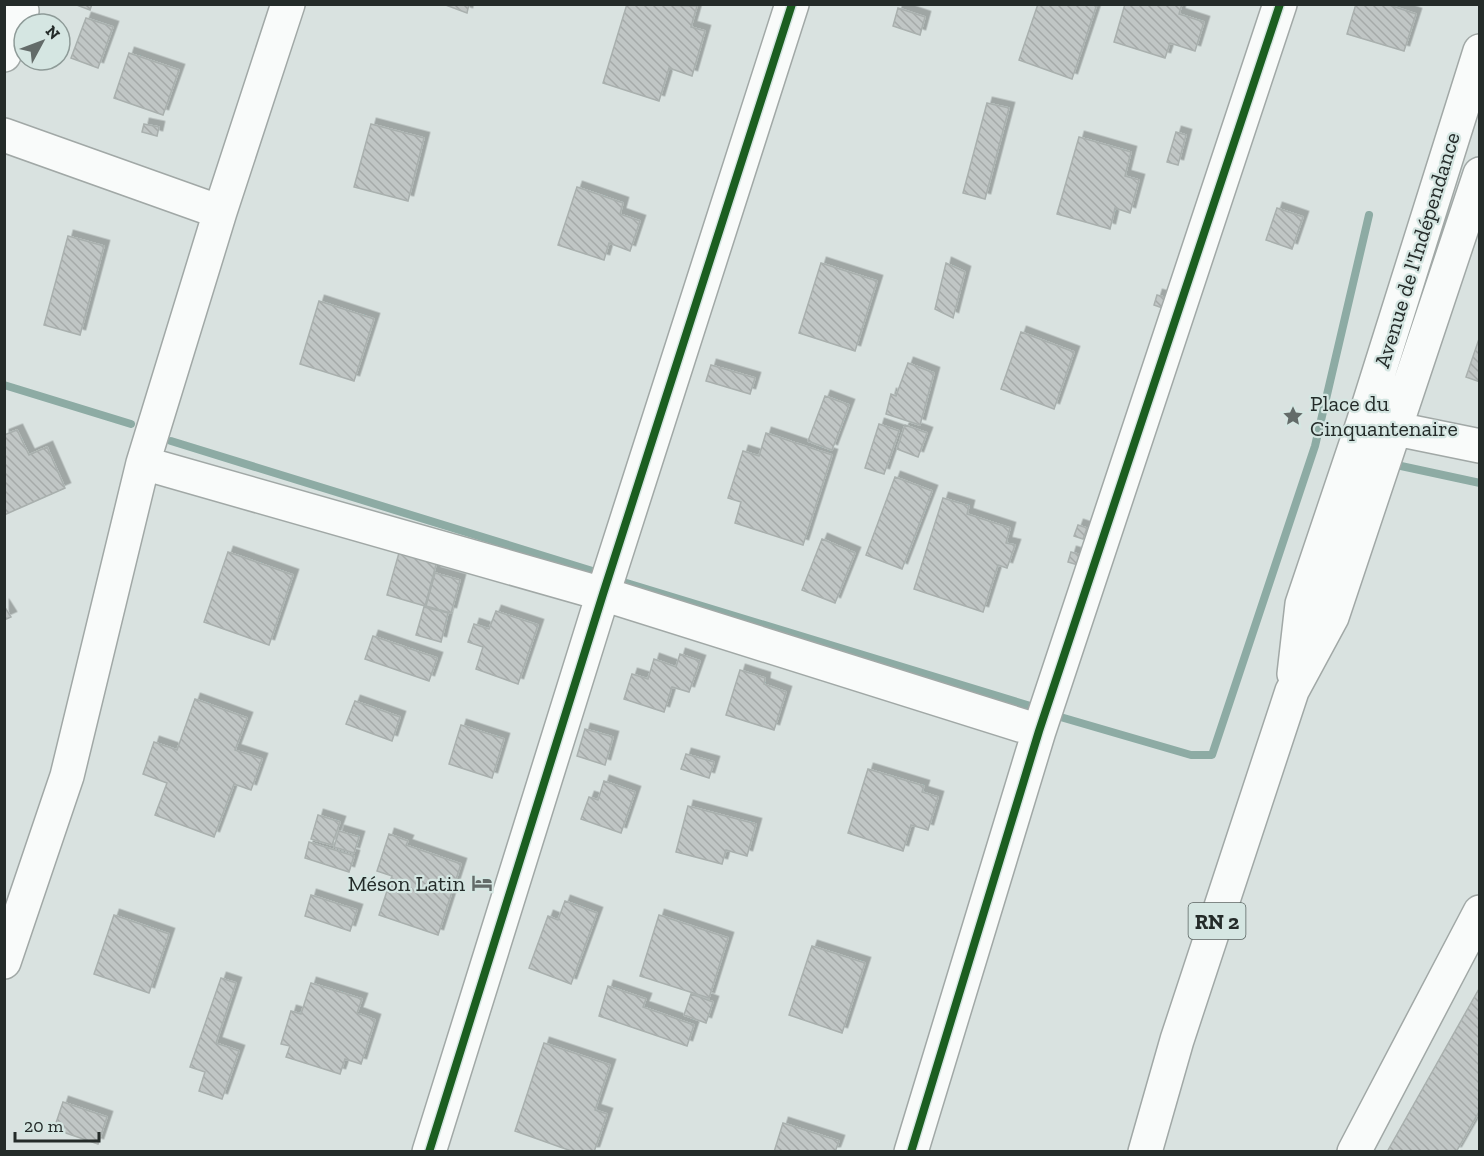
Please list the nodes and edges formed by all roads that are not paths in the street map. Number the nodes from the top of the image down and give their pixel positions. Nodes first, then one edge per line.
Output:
1 (288, 4) edge
2 (792, 4) edge
3 (1280, 4) edge
4 (22, 11) dead end
5 (1479, 51) edge
6 (4, 55) edge
7 (4, 135) edge
8 (1479, 174) edge
9 (220, 212) junction
10 (1363, 423) junction
11 (1395, 428) junction
12 (1479, 446) edge
13 (143, 463) junction
14 (603, 594) junction
15 (1292, 691) junction
16 (1039, 731) junction
17 (1479, 912) edge
18 (4, 962) edge
19 (429, 1152) edge
20 (911, 1152) edge
21 (1145, 1152) edge
22 (1354, 1152) edge

1 - 9 street
2 - 14 street
3 - 16 street
4 - 6 street
5 - 10 street, Avenue de l'Indépendance / RN 2
7 - 9 street
8 - 11 street, Avenue de l'Indépendance / RN 2
9 - 13 street
10 - 11 street
10 - 15 street, Avenue de l'Indépendance / RN 2
11 - 12 street
11 - 15 street, Avenue de l'Indépendance / RN 2
13 - 14 street
13 - 18 street
14 - 16 street
14 - 19 street
15 - 21 street, Avenue de l'Indépendance / RN 2
16 - 20 street
17 - 22 street

